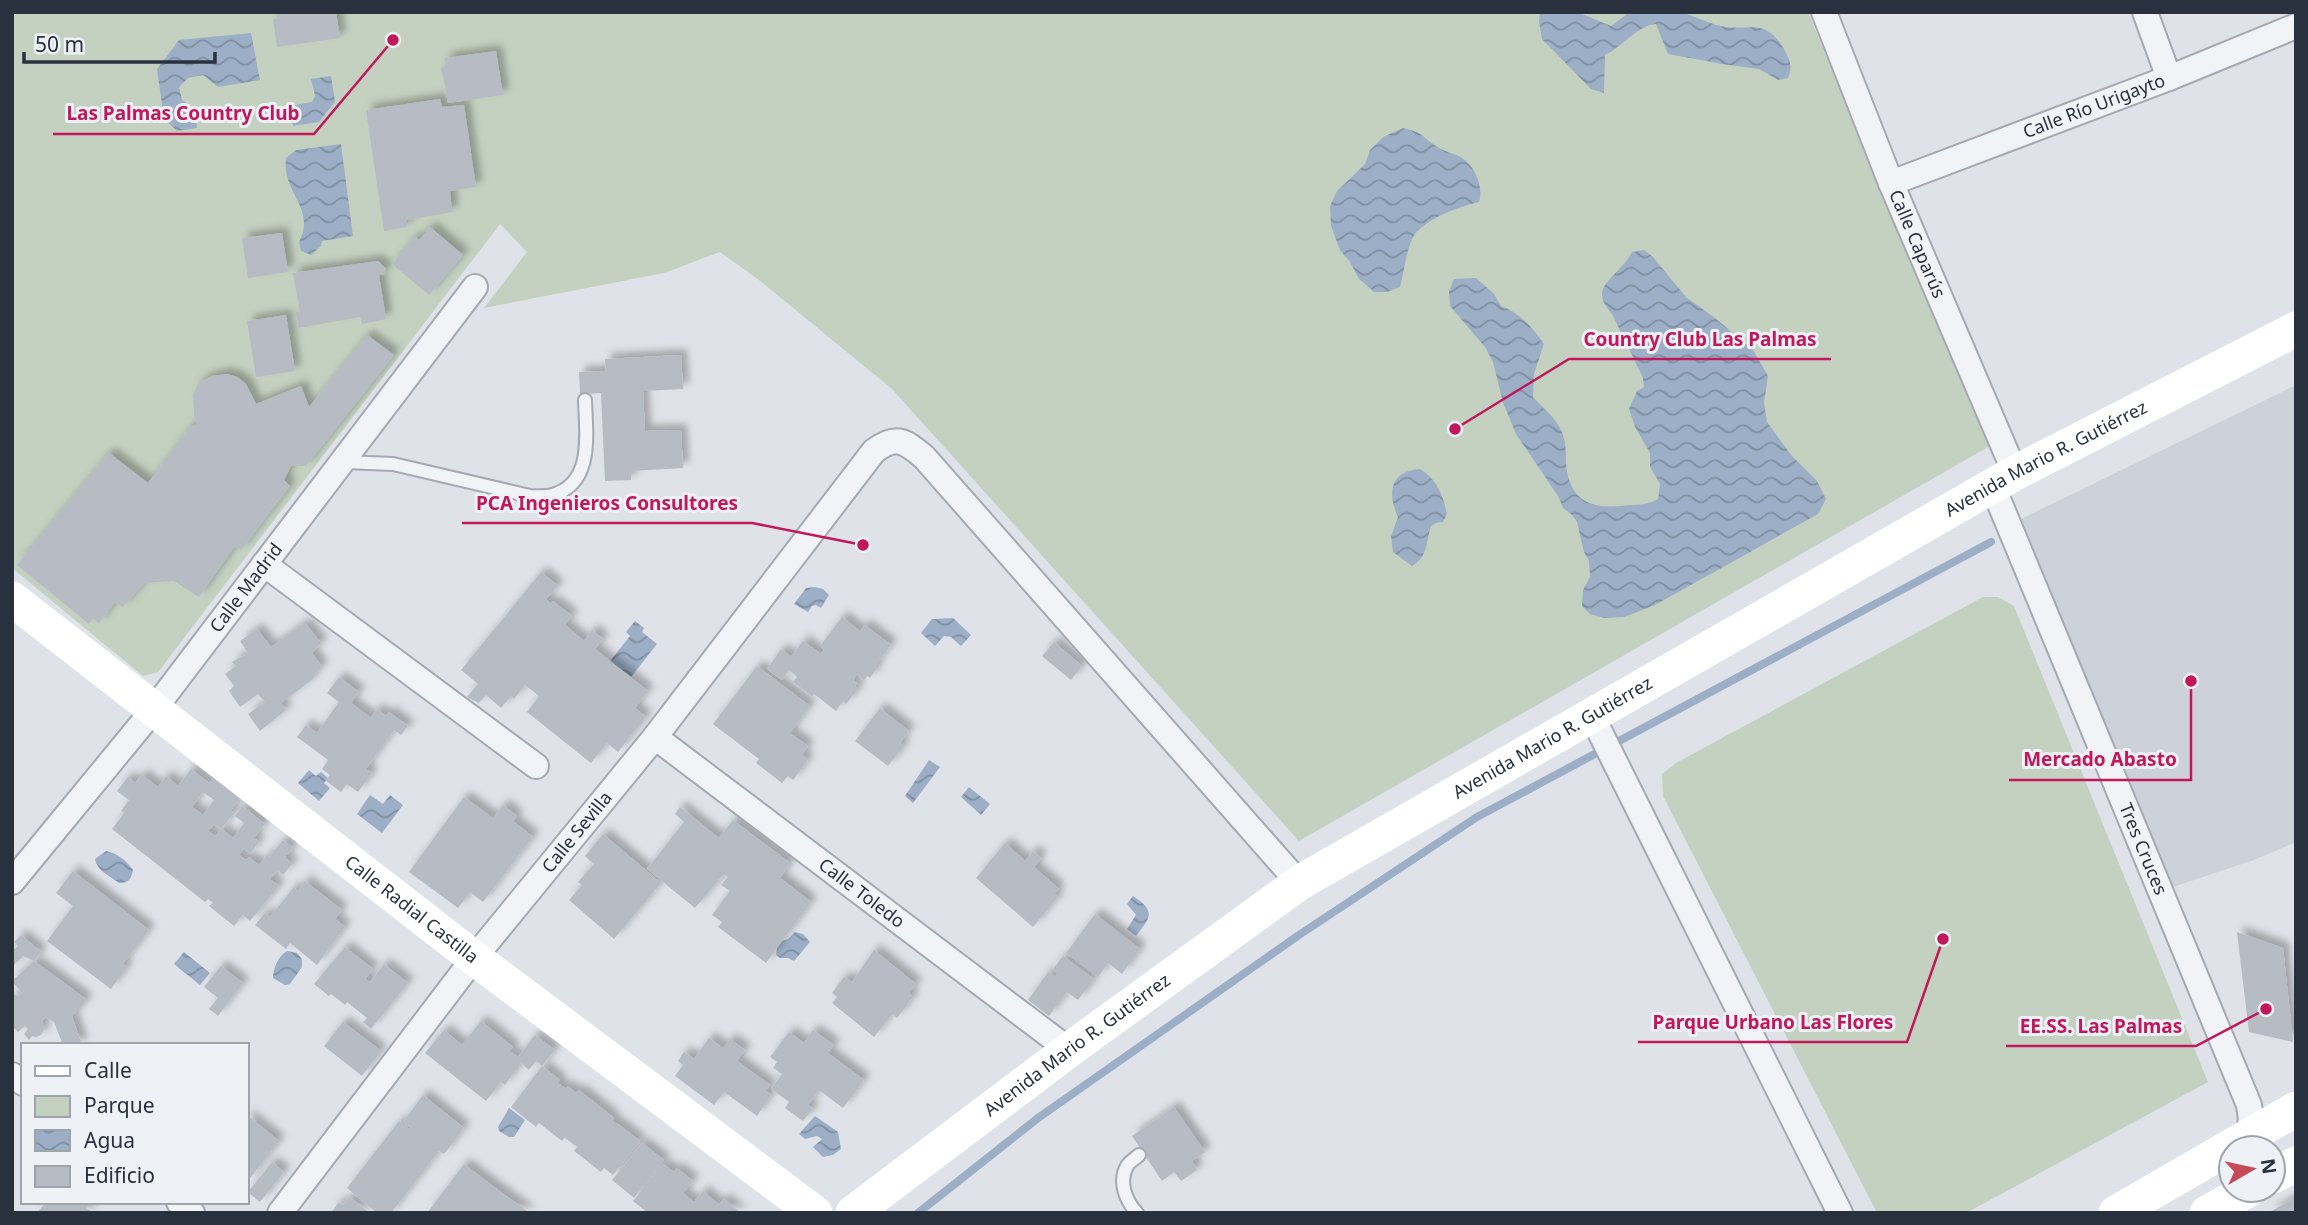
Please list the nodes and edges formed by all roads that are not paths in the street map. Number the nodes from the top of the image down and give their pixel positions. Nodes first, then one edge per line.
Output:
1 (1824, 12) edge
2 (2145, 12) edge
3 (2296, 26) edge
4 (2169, 78) junction
5 (1891, 183) junction
6 (475, 287) dead end
7 (2296, 329) edge
8 (585, 400) dead end
9 (344, 462) junction
10 (2004, 480) junction
11 (264, 564) junction
12 (12, 599) edge
13 (155, 708) junction
14 (1596, 724) junction
15 (655, 737) junction
16 (536, 766) dead end
17 (12, 882) edge
18 (1299, 883) junction
19 (474, 958) junction
20 (1069, 1050) junction
21 (2296, 1109) edge
22 (2248, 1134) edge
23 (2250, 1134) edge
24 (2217, 1153) edge
25 (1139, 1155) dead end
26 (2223, 1204) edge
27 (280, 1213) edge
28 (815, 1213) edge
29 (853, 1213) edge
30 (1137, 1213) edge
31 (1840, 1213) edge
32 (2116, 1213) edge
33 (2207, 1213) edge

1 - 5 street, Calle Caparús
2 - 4 street
3 - 4 street, Calle Río Urigayto
4 - 5 street, Calle Río Urigayto
5 - 10 street, Calle Caparús
6 - 9 street, Calle Madrid
7 - 10 street, Avenida Mario R. Gutiérrez
8 - 9 lane
9 - 11 street, Calle Madrid
10 - 14 street, Avenida Mario R. Gutiérrez
10 - 22 street, Tres Cruces
11 - 13 street, Calle Madrid
11 - 16 street
12 - 13 street, Calle Radial Castilla
13 - 17 street, Calle Madrid
13 - 19 street, Calle Radial Castilla
14 - 18 street, Avenida Mario R. Gutiérrez
14 - 31 street
15 - 18 street, Calle Sevilla
15 - 19 street, Calle Sevilla
15 - 20 street, Calle Toledo
18 - 20 street, Avenida Mario R. Gutiérrez
19 - 27 street, Calle Sevilla
19 - 28 street, Calle Radial Castilla
20 - 29 street, Avenida Mario R. Gutiérrez
21 - 23 street
24 - 32 street
25 - 30 lane
26 - 33 street

